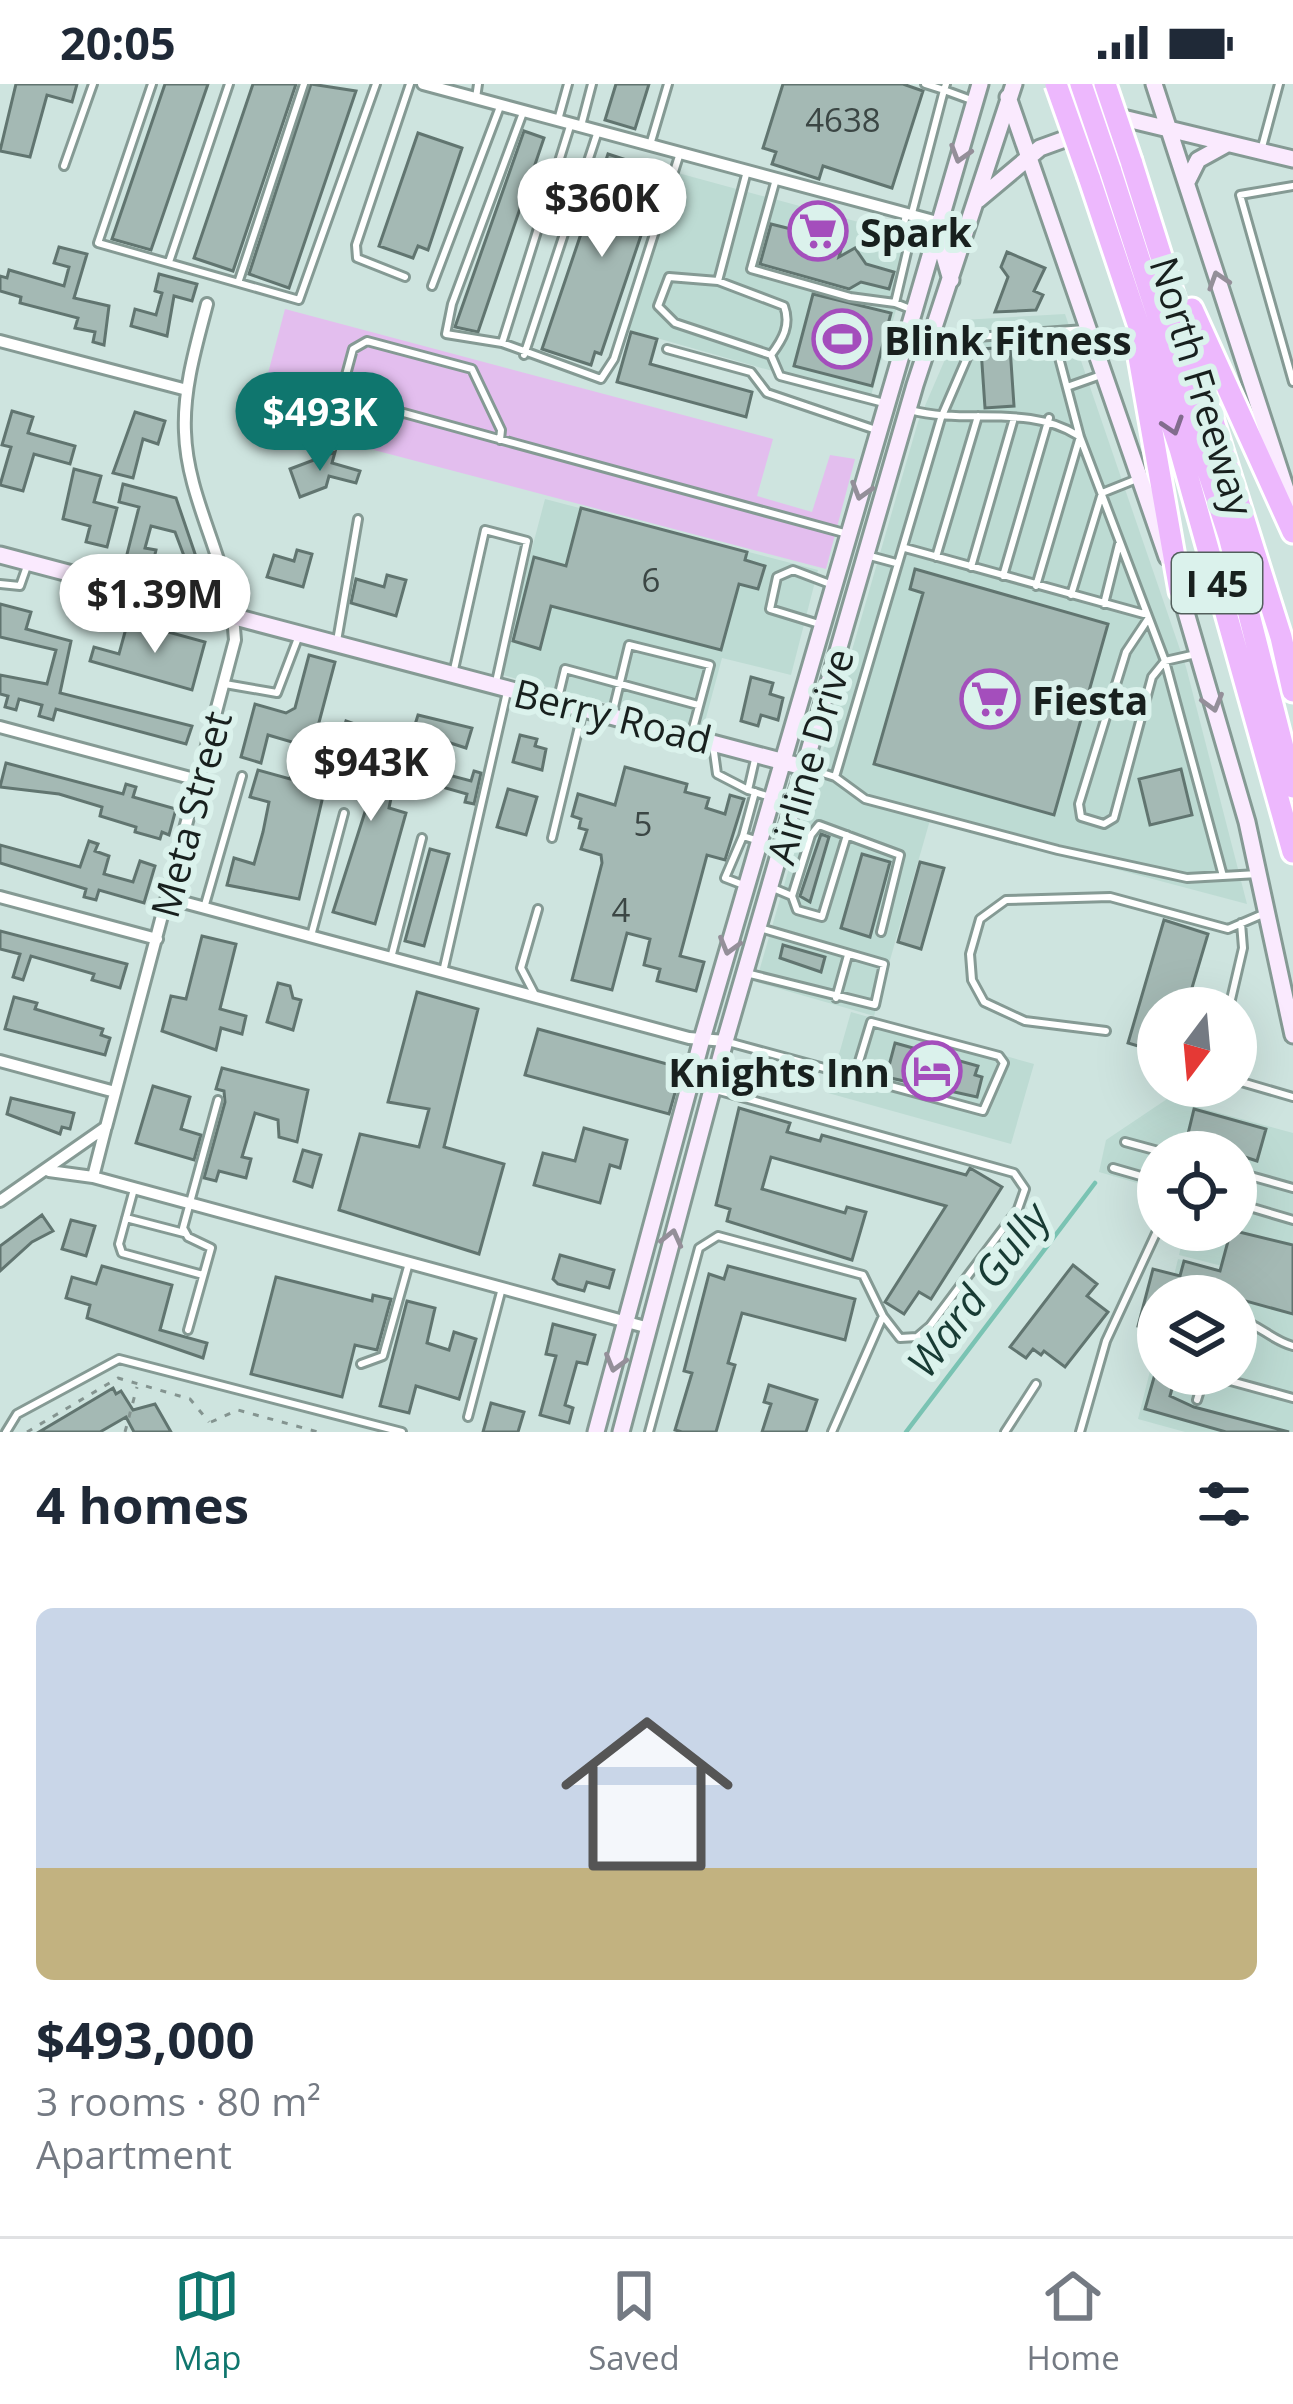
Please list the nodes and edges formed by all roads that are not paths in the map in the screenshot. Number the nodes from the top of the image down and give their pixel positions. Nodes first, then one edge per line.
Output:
1 (93, 84) edge
2 (152, 84) edge
3 (229, 84) edge
4 (304, 84) edge
5 (376, 84) edge
6 (410, 84) edge
7 (568, 84) edge
8 (592, 84) edge
9 (668, 84) edge
10 (926, 84) edge
11 (1057, 84) edge
12 (1081, 84) edge
13 (1105, 84) edge
14 (1154, 84) edge
15 (1279, 84) edge
16 (431, 85) edge
17 (945, 87) edge
18 (1009, 89) edge
19 (477, 91) edge
20 (978, 93) edge
21 (501, 104) junction
22 (524, 110) junction
23 (570, 123) junction
24 (1169, 127) junction
25 (598, 131) junction
26 (1227, 144) junction
27 (650, 145) junction
28 (1261, 150) junction
29 (680, 153) junction
30 (1027, 157) junction
31 (1293, 159) edge
32 (64, 166) dead end
33 (1110, 169) junction
34 (747, 171) junction
35 (776, 178) junction
36 (1188, 185) junction
37 (1293, 186) edge
38 (993, 188) junction
39 (1039, 191) junction
40 (975, 202) junction
41 (1150, 213) junction
42 (909, 214) junction
43 (941, 223) junction
44 (907, 252) junction
45 (932, 258) junction
46 (169, 262) junction
47 (405, 277) dead end
48 (951, 280) junction
49 (238, 281) junction
50 (718, 281) junction
51 (432, 286) dead end
52 (895, 303) junction
53 (207, 304) dead end
54 (916, 311) junction
55 (1136, 315) junction
56 (1086, 329) junction
57 (934, 332) junction
58 (1053, 335) junction
59 (0, 341) edge
60 (502, 343) junction
61 (668, 349) dead end
62 (971, 349) junction
63 (524, 355) junction
64 (771, 355) junction
65 (1101, 375) junction
66 (1293, 382) edge
67 (1067, 387) junction
68 (187, 390) junction
69 (888, 404) junction
70 (908, 409) junction
71 (978, 416) junction
72 (941, 418) junction
73 (1014, 418) junction
74 (1049, 418) junction
75 (880, 431) junction
76 (1080, 437) junction
77 (500, 440) junction
78 (1137, 479) junction
79 (1102, 493) junction
80 (1293, 511) edge
81 (358, 519) dead end
82 (1293, 532) edge
83 (848, 534) junction
84 (1120, 539) junction
85 (905, 548) junction
86 (0, 555) edge
87 (867, 555) junction
88 (936, 556) junction
89 (28, 563) junction
90 (896, 563) junction
91 (971, 567) junction
92 (1003, 576) junction
93 (0, 584) edge
94 (1036, 586) junction
95 (833, 587) junction
96 (1180, 591) junction
97 (856, 594) junction
98 (1070, 595) junction
99 (1104, 604) junction
100 (1147, 617) junction
101 (234, 618) junction
102 (822, 624) junction
103 (298, 635) junction
104 (337, 644) junction
105 (1199, 653) junction
106 (1165, 661) junction
107 (453, 674) junction
108 (224, 684) junction
109 (619, 684) junction
110 (502, 687) junction
111 (1293, 691) edge
112 (557, 701) junction
113 (700, 705) junction
114 (583, 708) junction
115 (612, 715) junction
116 (0, 727) edge
117 (692, 736) junction
118 (713, 741) junction
119 (757, 752) junction
120 (783, 760) junction
121 (807, 768) junction
122 (242, 776) dead end
123 (835, 777) junction
124 (199, 780) junction
125 (1293, 787) edge
126 (758, 793) junction
127 (344, 813) dead end
128 (789, 830) junction
129 (811, 835) junction
130 (847, 836) junction
131 (422, 838) dead end
132 (552, 838) dead end
133 (751, 838) junction
134 (1293, 852) edge
135 (1258, 874) junction
136 (1223, 876) junction
137 (747, 886) junction
138 (771, 888) junction
139 (792, 896) junction
140 (0, 897) edge
141 (168, 898) junction
142 (204, 908) junction
143 (538, 909) dead end
144 (1266, 913) junction
145 (1241, 923) junction
146 (760, 928) junction
147 (881, 932) dead end
148 (311, 936) junction
149 (157, 939) junction
150 (848, 954) junction
151 (391, 958) junction
152 (443, 972) junction
153 (746, 973) junction
154 (1233, 987) edge
155 (536, 996) junction
156 (836, 998) junction
157 (1106, 1031) dead end
158 (1293, 1035) edge
159 (702, 1039) junction
160 (725, 1041) junction
161 (0, 1061) edge
162 (854, 1078) junction
163 (1257, 1087) edge
164 (712, 1089) junction
165 (115, 1092) junction
166 (1293, 1097) edge
167 (218, 1100) dead end
168 (106, 1126) junction
169 (1124, 1142) dead end
170 (1137, 1145) edge
171 (1113, 1168) dead end
172 (49, 1171) junction
173 (1137, 1175) edge
174 (93, 1177) junction
175 (1257, 1178) edge
176 (664, 1183) junction
177 (1293, 1188) edge
178 (134, 1189) junction
179 (685, 1189) junction
180 (0, 1201) edge
181 (190, 1204) junction
182 (1257, 1209) edge
183 (126, 1218) junction
184 (1293, 1220) edge
185 (184, 1233) junction
186 (1148, 1251) edge
187 (409, 1263) junction
188 (203, 1275) junction
189 (502, 1288) junction
190 (883, 1316) junction
191 (627, 1322) junction
192 (1257, 1324) edge
193 (650, 1328) junction
194 (188, 1330) dead end
195 (1293, 1346) edge
196 (361, 1364) dead end
197 (1036, 1384) dead end
198 (1257, 1389) edge
199 (1199, 1395) edge
200 (1293, 1399) edge
201 (1198, 1400) dead end
202 (467, 1418) dead end
203 (6, 1432) edge
204 (402, 1432) edge
205 (596, 1432) edge
206 (621, 1432) edge
207 (649, 1432) edge
208 (832, 1432) edge
209 (1005, 1432) edge
210 (1080, 1432) edge

1 - 32 lane
2 - 46 lane
3 - 46 lane
4 - 49 lane
5 - 49 lane
6 - 47 lane
7 - 23 lane
8 - 23 lane
9 - 27 lane
10 - 17 lane
11 - 33 highway, North Freeway / I 45, bridge
12 - 33 highway, North Freeway, bridge
13 - 33 highway, North Freeway / I 45, bridge
14 - 24 main road
15 - 28 lane
16 - 19 street
17 - 20 lane
17 - 42 lane
18 - 30 main road
18 - 40 main road, Airline Drive
19 - 21 street
20 -> 43 main road, Airline Drive
21 - 22 street
21 - 51 lane
22 - 23 street
22 - 60 lane
23 - 25 street
23 - 60 lane
24 - 26 main road
24 - 30 main road
24 - 36 main road
25 - 27 street
25 - 63 lane
26 - 28 main road
26 - 36 main road
27 - 29 street
28 - 31 main road
29 - 34 street
29 - 63 lane
30 - 38 main road
30 - 39 main road
33 - 41 highway, North Freeway / I 45
33 - 55 highway, North Freeway / I 45
33 - 125 highway, North Freeway
34 - 35 street
34 - 50 lane
35 - 42 street
35 - 52 lane
80 -> 36 main road
37 - 66 lane
38 - 39 main road
38 - 40 main road
39 - 56 main road
40 - 48 main road, Airline Drive
41 - 82 highway
41 - 111 highway, North Freeway / I 45
42 - 43 street
42 - 44 lane
43 - 45 main road, Airline Drive
43 - 48 main road
44 - 45 lane
44 - 52 lane
45 - 54 main road, Airline Drive
46 - 49 lane
48 - 57 main road, Airline Drive
50 - 64 lane
50 - 64 lane
52 - 54 lane
53 - 68 street, Meta Street
54 - 69 main road, Airline Drive
55 - 96 highway
55 -> 134 highway, North Freeway / I 45
56 - 58 lane
56 - 65 main road
57 - 62 lane
57 - 70 main road, Airline Drive
58 - 62 lane
58 - 67 lane
59 - 68 street
60 - 63 lane
61 - 75 lane
62 - 72 lane
64 - 69 lane
65 - 67 lane
65 - 78 main road
67 - 76 lane
68 - 101 street, Meta Street
69 - 70 main road
69 - 75 main road, Airline Drive
70 - 72 lane
70 - 87 main road, Airline Drive
71 - 72 lane
71 - 73 lane
71 - 88 lane
72 - 85 lane
73 - 74 lane
73 - 91 lane
74 - 76 lane
74 - 92 lane
75 -> 83 main road, Airline Drive
76 - 79 lane
76 - 94 lane
77 - 77 lane
77 - 83 lane
78 - 79 lane
78 - 96 main road
79 - 84 lane
79 - 98 lane
81 - 104 lane
83 - 95 main road, Airline Drive
84 - 99 lane
84 - 100 lane
85 - 88 lane
85 - 90 lane
86 - 89 main road, Berry Road
87 - 90 lane
87 - 97 main road, Airline Drive
88 - 91 lane
89 - 93 lane
89 - 101 main road, Berry Road
90 - 123 lane
91 - 92 lane
92 - 94 lane
94 - 98 lane
95 - 97 main road
95 - 102 main road, Airline Drive
95 - 102 lane
96 - 105 main road
97 - 121 main road, Airline Drive
98 - 99 lane
99 - 100 lane
100 - 106 lane
100 - 106 lane
101 - 103 main road, Berry Road
101 - 108 street, Meta Street
102 - 120 main road, Airline Drive
103 - 104 main road, Berry Road
103 - 108 lane
104 - 107 main road, Berry Road
105 - 106 lane
105 -> 135 main road
106 - 136 lane
107 - 110 main road, Berry Road
107 - 110 lane
108 - 124 street, Meta Street
109 - 112 lane
109 - 113 lane
109 - 113 lane
109 - 115 lane
110 - 112 main road, Berry Road
110 - 152 lane
112 - 114 main road, Berry Road
113 - 117 lane
114 - 115 main road, Berry Road
114 - 132 lane
115 - 117 main road, Berry Road
116 - 124 street
117 - 118 main road, Berry Road
118 - 119 main road, Berry Road
118 - 126 lane
119 - 120 main road, Berry Road
119 - 126 lane
120 - 121 main road, Berry Road
120 - 126 main road, Airline Drive
121 - 123 lane
121 - 128 main road, Airline Drive
122 - 142 lane
123 - 136 lane
124 - 141 street, Meta Street
126 - 133 main road, Airline Drive
127 - 148 lane
128 - 129 lane
128 - 138 main road, Airline Drive
129 - 130 lane
129 - 139 lane
130 - 139 lane
130 - 147 lane
131 - 151 lane
133 - 137 main road, Airline Drive
133 - 137 lane
135 - 136 lane
135 - 144 main road
137 -> 159 main road, Airline Drive
138 - 139 lane
138 - 146 main road, Airline Drive
140 - 149 street
141 - 142 street
141 - 149 street, Meta Street
142 - 148 street
143 - 155 lane
144 - 145 lane
144 - 158 main road
145 - 154 lane
145 - 157 lane
146 - 150 lane
146 - 153 main road, Airline Drive
148 - 151 street
149 - 165 street, Meta Street
150 - 156 lane
150 - 156 lane
151 - 152 street
152 - 155 street
153 - 156 lane
153 - 160 main road, Airline Drive
155 - 159 street
159 - 160 street
159 - 176 main road, Airline Drive
160 - 162 lane
160 - 164 main road, Airline Drive
161 - 165 street
162 - 162 lane
163 - 166 lane
164 - 179 main road, Airline Drive
164 - 190 lane
165 - 168 street, Meta Street
167 - 181 lane
168 - 172 street
168 - 174 street, Meta Street
169 - 170 lane
171 - 173 lane
172 - 174 street
172 - 180 street
174 - 178 street
175 - 177 lane
176 - 179 main road
176 - 191 main road, Airline Drive
178 - 181 street
178 - 183 lane
193 -> 179 main road, Airline Drive
181 - 185 lane
181 - 187 street
182 - 184 lane
183 - 185 lane
183 - 188 lane
185 - 188 lane
186 - 210 lane
187 - 189 street
187 - 196 lane
188 - 194 lane
189 - 191 street
189 - 202 lane
190 - 207 lane
190 - 208 lane
191 - 193 street
191 -> 205 main road, Airline Drive
192 - 195 lane
193 - 206 main road, Airline Drive
197 - 209 lane
198 - 200 lane
199 - 201 lane
203 - 204 lane

